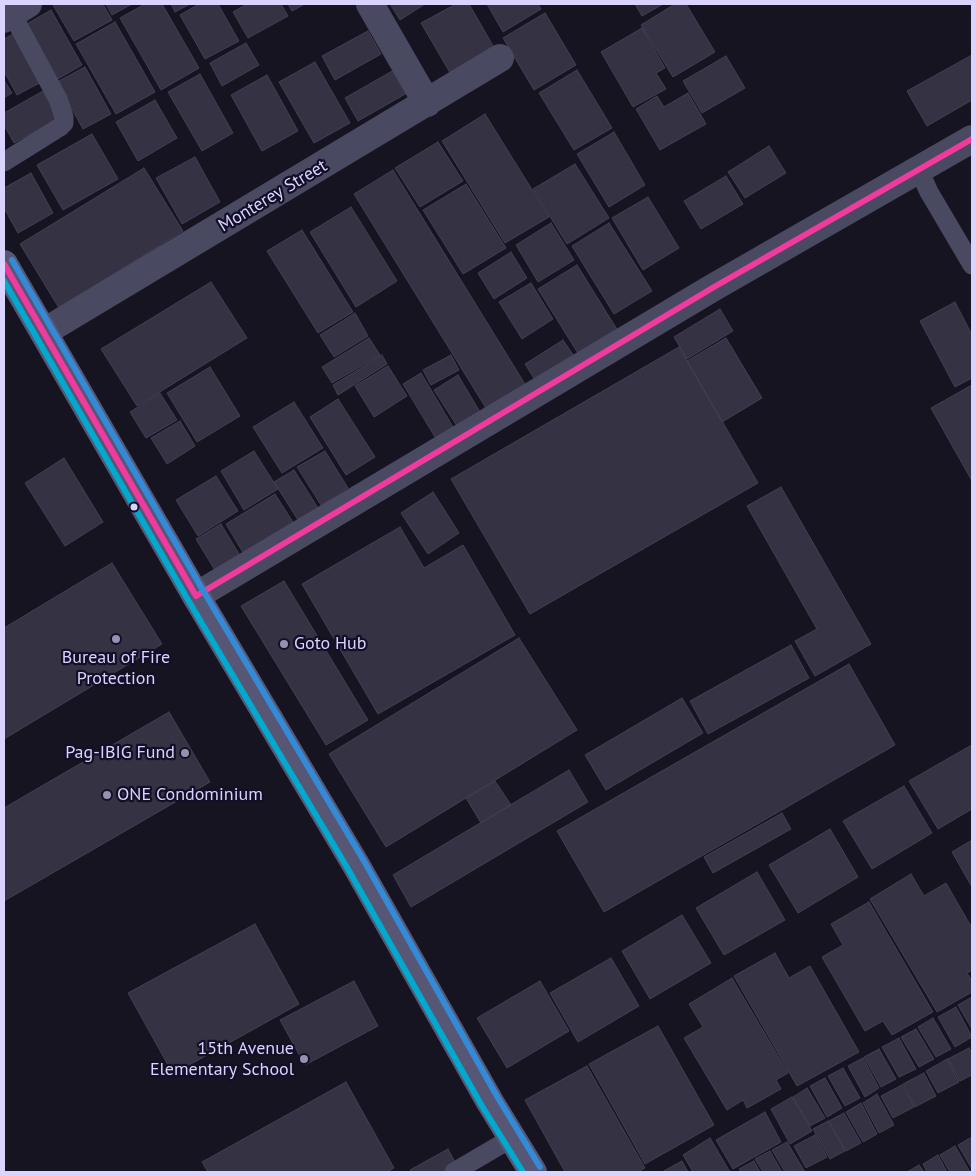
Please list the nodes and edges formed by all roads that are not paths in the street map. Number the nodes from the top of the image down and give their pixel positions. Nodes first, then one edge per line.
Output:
1 (370, 4) edge
2 (15, 12) edge
3 (500, 58) dead end
4 (427, 103) junction
5 (972, 139) edge
6 (4, 162) edge
7 (919, 170) junction
8 (4, 264) edge
9 (972, 265) edge
10 (44, 332) junction
11 (196, 596) junction
12 (512, 1138) junction
13 (454, 1172) edge
14 (533, 1172) edge

1 - 4 street
2 - 6 lane
3 - 4 street, Monterey Street
4 - 10 street, Monterey Street
5 - 7 street
7 - 9 lane
7 - 11 street
8 - 10 main road
10 - 11 main road
11 - 12 main road
12 - 13 lane
12 - 14 main road

